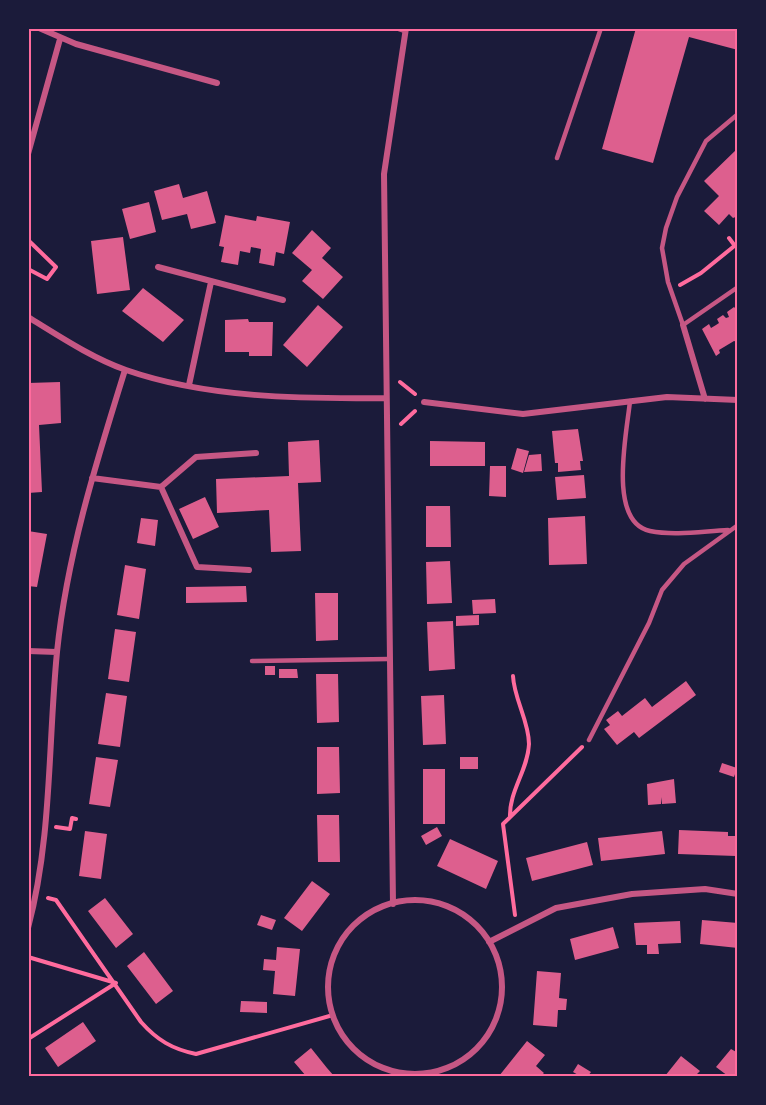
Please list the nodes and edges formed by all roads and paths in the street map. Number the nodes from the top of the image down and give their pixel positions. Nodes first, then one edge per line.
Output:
1 (39, 28) edge
2 (396, 28) edge
3 (601, 28) edge
4 (406, 30) edge
5 (60, 39) junction
6 (218, 83) dead end
7 (738, 114) edge
8 (28, 154) edge
9 (557, 158) dead end
10 (729, 238) dead end
11 (28, 240) edge
12 (736, 244) edge
13 (158, 267) dead end
14 (28, 269) edge
15 (211, 282) junction
16 (738, 287) edge
17 (671, 291) junction
18 (283, 300) dead end
19 (28, 317) edge
20 (683, 325) junction
21 (125, 370) junction
22 (386, 370) junction
23 (189, 385) junction
24 (386, 398) junction
25 (705, 399) junction
26 (738, 399) edge
27 (630, 401) junction
28 (424, 402) junction
29 (386, 438) junction
30 (256, 453) dead end
31 (92, 478) junction
32 (161, 487) junction
33 (738, 525) edge
34 (729, 530) junction
35 (249, 570) dead end
36 (28, 651) edge
37 (57, 652) junction
38 (389, 659) junction
39 (252, 661) dead end
40 (513, 676) dead end
41 (589, 740) joint
42 (510, 817) junction
43 (76, 819) dead end
44 (45, 826) junction
45 (738, 894) edge
46 (37, 896) junction
47 (393, 903) junction
48 (516, 927) junction
49 (28, 928) edge
50 (489, 942) junction
51 (28, 957) edge
52 (116, 983) junction
53 (333, 1015) junction
54 (28, 1039) edge
55 (440, 1074) edge

1 - 5 street
2 - 4 lane
3 - 9 lane
4 - 22 street
5 - 6 street
5 - 8 street
7 - 17 lane
10 - 12 path
11 - 14 path
12 - 17 path
13 - 15 street
15 - 18 street
15 - 23 street
16 - 20 lane
17 - 20 lane
19 - 21 street
20 - 25 street
21 - 23 street
21 - 31 street
22 - 24 street
22 - 28 path
23 - 24 street
24 - 29 street
25 - 26 street
25 - 27 street
27 - 28 street
27 - 34 lane
28 - 29 path
29 - 38 street
30 - 32 street
31 - 32 street
31 - 37 street
32 - 35 street
33 - 34 lane
34 - 41 lane
36 - 37 street
37 - 44 street
38 - 39 lane
38 - 47 street
40 - 42 path
41 - 42 path
42 - 48 path
43 - 44 path
44 - 46 street
45 - 48 street
46 - 49 street
46 - 52 path
47 - 50 street
47 - 53 street
48 - 50 street
50 - 55 street
51 - 52 path
52 - 53 path
52 - 54 path
53 - 55 street

